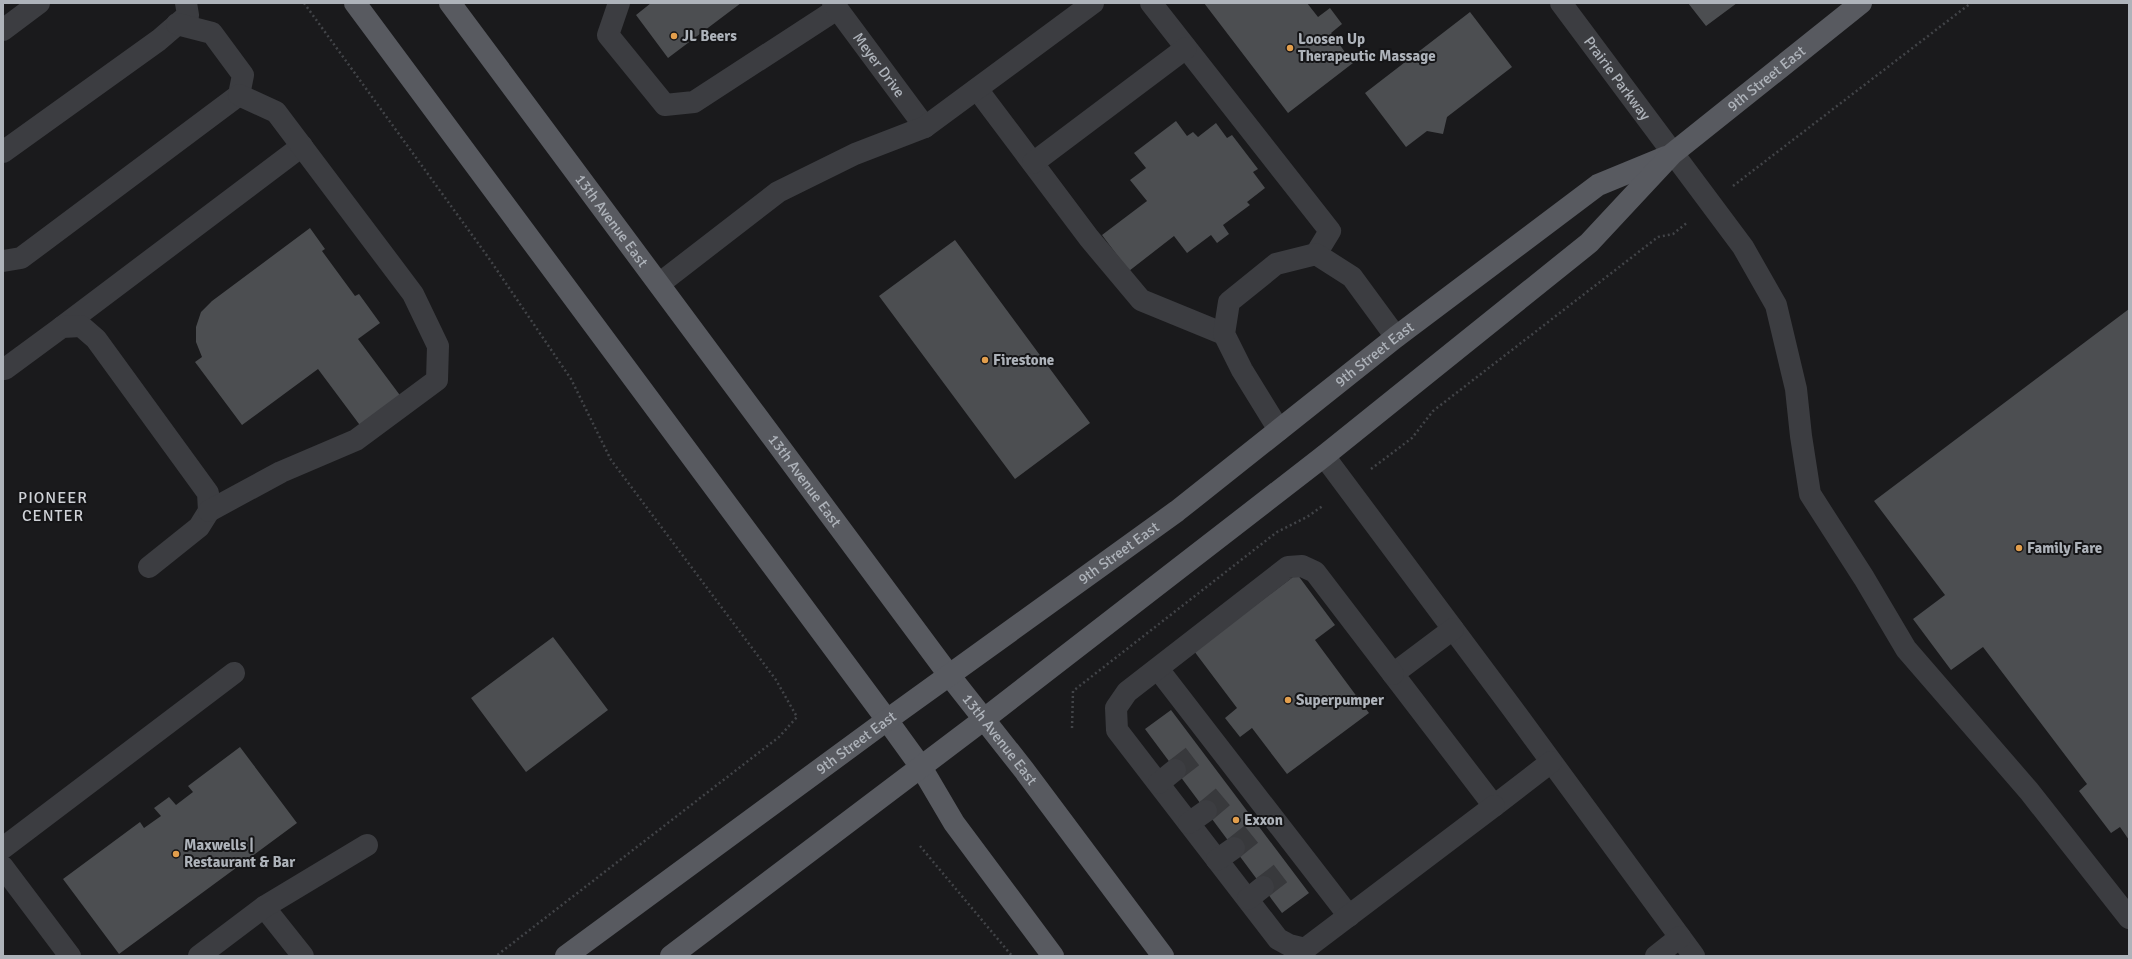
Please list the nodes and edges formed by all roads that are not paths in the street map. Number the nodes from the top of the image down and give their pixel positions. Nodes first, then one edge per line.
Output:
1 (39, 3) edge
2 (186, 3) edge
3 (355, 3) edge
4 (450, 3) edge
5 (619, 3) edge
6 (1093, 3) edge
7 (1151, 3) edge
8 (1561, 3) edge
9 (1861, 3) edge
10 (835, 6) edge
11 (177, 24) junction
12 (3, 30) edge
13 (1186, 48) junction
14 (977, 89) junction
15 (239, 96) junction
16 (925, 127) junction
17 (302, 146) junction
18 (3, 152) edge
19 (1672, 154) junction
20 (1033, 163) junction
21 (1316, 254) junction
22 (3, 261) edge
23 (659, 284) junction
24 (62, 327) junction
25 (1224, 334) junction
26 (1396, 337) junction
27 (5, 369) dead end
28 (1279, 430) junction
29 (1324, 456) junction
30 (208, 511) junction
31 (149, 567) dead end
32 (1453, 629) junction
33 (1158, 669) junction
34 (234, 673) dead end
35 (1393, 674) junction
36 (949, 675) junction
37 (887, 720) junction
38 (983, 720) junction
39 (1551, 762) junction
40 (921, 767) junction
41 (1176, 770) tunnel mouth
42 (1159, 783) junction
43 (1494, 806) junction
44 (367, 845) dead end
45 (3, 848) edge
46 (3, 867) edge
47 (264, 907) junction
48 (1348, 916) junction
49 (2129, 918) edge
50 (1680, 937) junction
51 (70, 956) edge
52 (199, 956) edge
53 (303, 956) edge
54 (566, 956) edge
55 (671, 956) edge
56 (1053, 956) edge
57 (1163, 956) edge
58 (1656, 956) edge
59 (1694, 956) edge

1 - 12 street
2 - 11 street
3 - 37 main road
4 - 23 main road, 13th Avenue East
5 - 10 street
6 - 14 street
7 - 13 street
8 - 19 street, Prairie Parkway
9 - 19 main road, 9th Street East
10 - 16 street, Meyer Drive
11 - 15 street
11 - 18 street
13 - 20 street
13 - 21 street
14 - 16 street
14 - 20 street
15 - 17 street
15 - 22 street
16 - 23 street
17 - 24 street
17 - 30 street
19 - 26 main road, 9th Street East
19 - 29 main road, 9th Street East
19 - 49 street, Prairie Parkway
20 - 25 street
21 - 25 street
21 - 26 street
23 - 36 main road, 13th Avenue East
24 - 27 street
24 - 30 street
25 - 28 street
26 - 28 main road, 9th Street East
28 - 36 main road, 9th Street East
29 - 32 street
29 - 38 main road, 9th Street East
30 - 31 street
32 - 35 street
32 - 39 street
33 - 35 street
33 - 42 street
33 - 48 street
34 - 45 street
35 - 43 street
36 - 37 main road, 9th Street East
36 - 38 main road, 13th Avenue East
37 - 40 main road
37 - 54 main road, 9th Street East
38 - 40 main road, 9th Street East
38 - 57 main road, 13th Avenue East
39 - 43 street
39 - 50 street
40 - 55 main road, 9th Street East
40 - 56 main road
41 - 42 street
42 - 48 street
43 - 48 street
44 - 47 street
46 - 51 street
47 - 52 street
47 - 53 street
50 - 58 street
50 - 59 street

